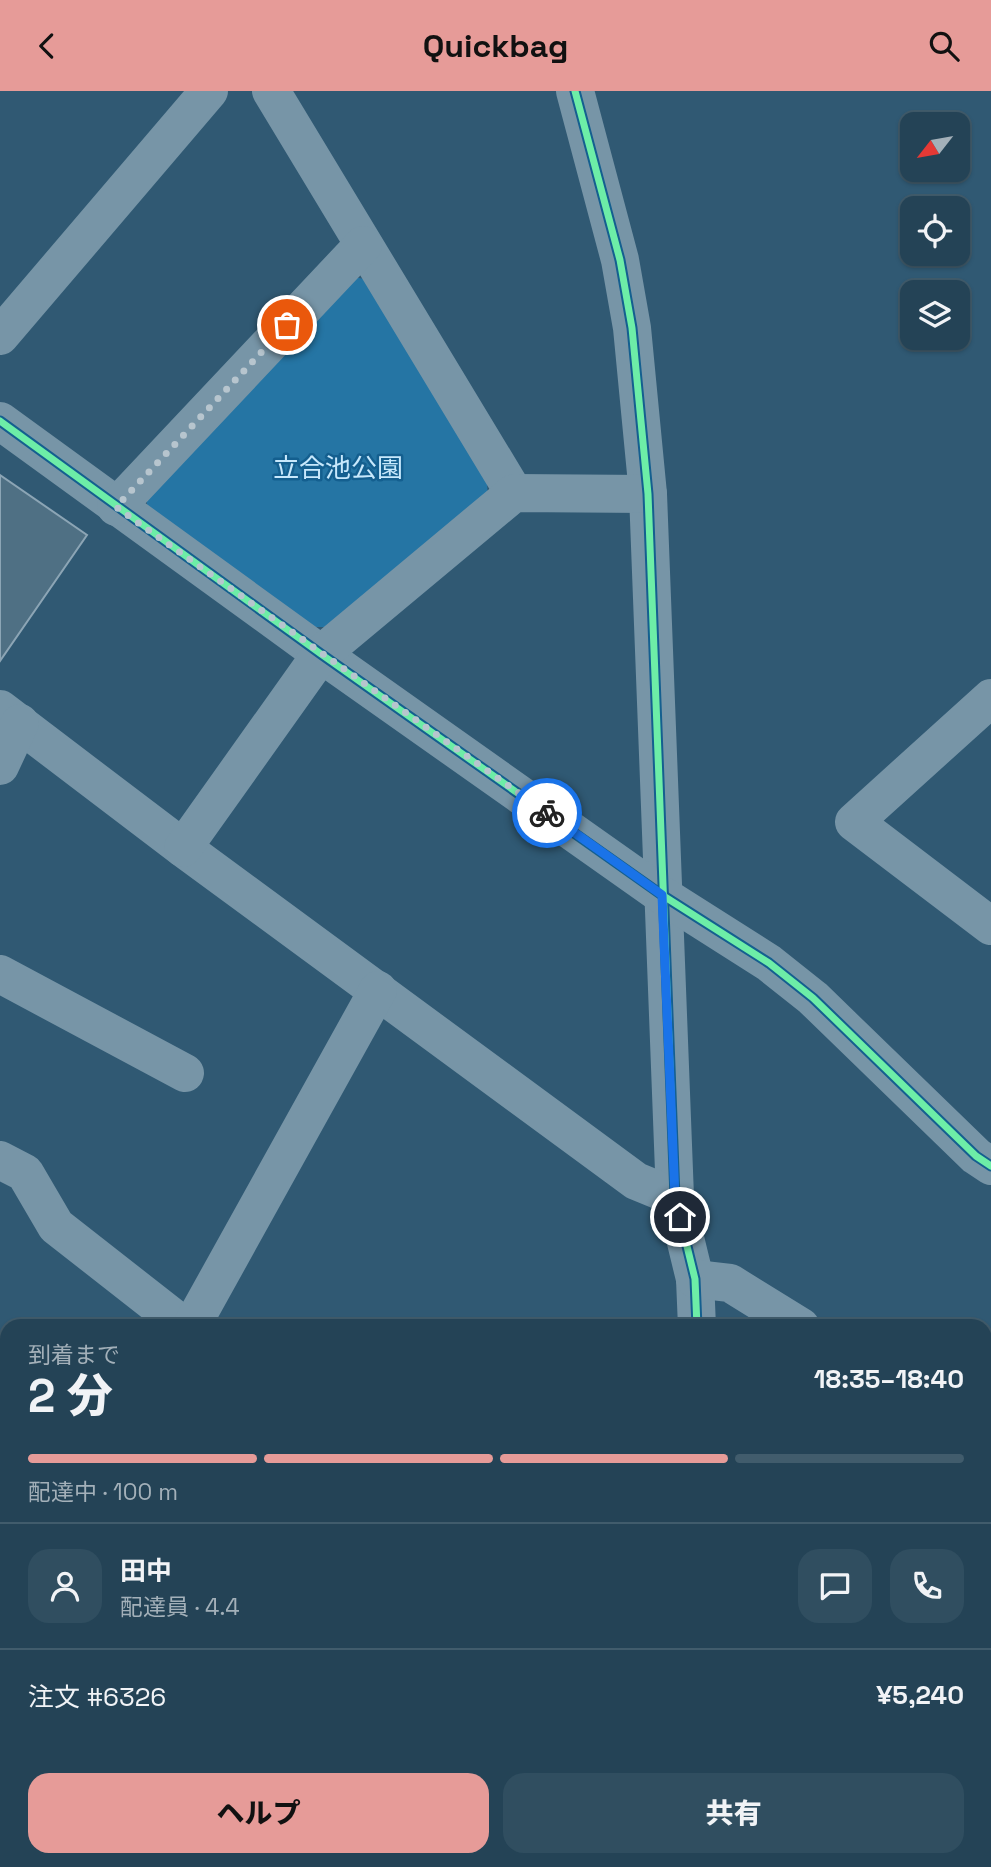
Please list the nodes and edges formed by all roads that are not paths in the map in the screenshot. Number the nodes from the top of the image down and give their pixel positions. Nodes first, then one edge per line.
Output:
1 (209, 91) edge
2 (271, 91) edge
3 (575, 91) edge
4 (363, 245) junction
5 (0, 336) edge
6 (0, 421) edge
7 (514, 493) junction
8 (648, 494) junction
9 (116, 507) junction
10 (321, 654) junction
11 (991, 698) edge
12 (10, 716) edge
13 (0, 766) edge
14 (183, 848) junction
15 (662, 895) junction
16 (991, 926) edge
17 (0, 974) edge
18 (378, 990) junction
19 (185, 1073) dead end
20 (0, 1160) edge
21 (991, 1166) edge
22 (675, 1197) junction
23 (695, 1279) junction
24 (175, 1319) edge
25 (195, 1319) edge
26 (697, 1319) edge
27 (788, 1319) edge

1 - 5 street
2 - 4 street
3 - 8 street
4 - 7 street
4 - 9 street
6 - 9 street
7 - 8 street
7 - 10 street
8 - 15 street
9 - 10 street
10 - 14 street
10 - 15 street
11 - 16 street
12 - 13 street
12 - 14 street
14 - 18 street
15 - 21 street
15 - 22 street
17 - 19 street
18 - 22 street
18 - 25 street
20 - 24 street
22 - 23 street
23 - 26 street
23 - 27 street

